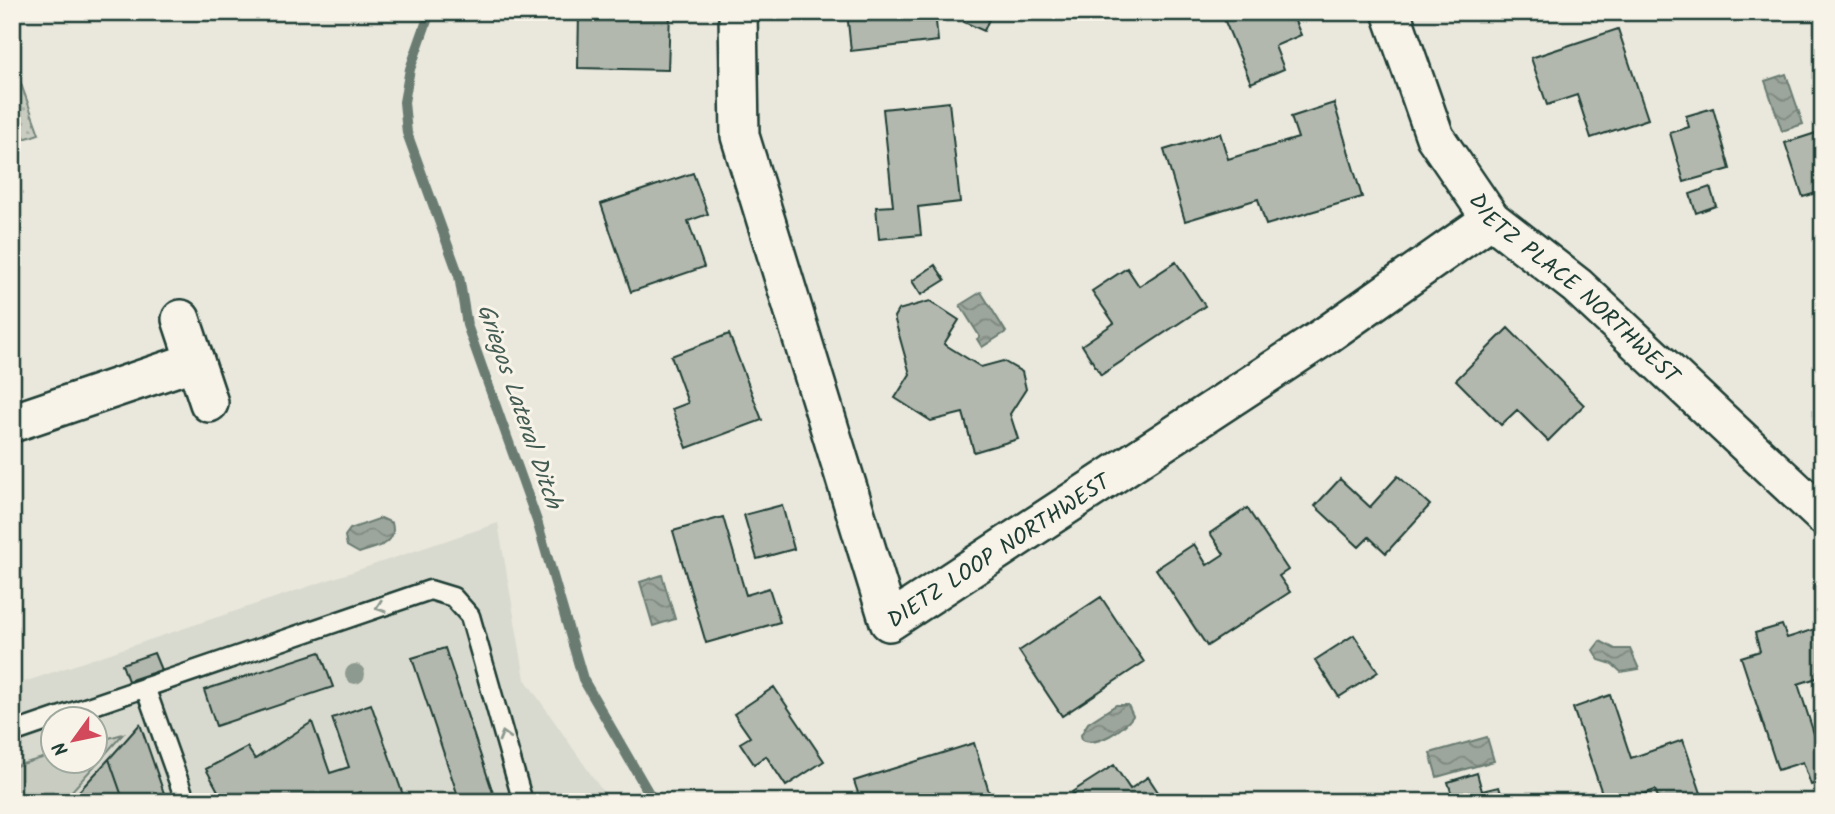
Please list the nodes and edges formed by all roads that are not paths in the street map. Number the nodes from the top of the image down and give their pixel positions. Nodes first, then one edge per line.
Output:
1 (738, 12) edge
2 (1391, 12) edge
3 (1491, 219) junction
4 (181, 319) dead end
5 (195, 361) junction
6 (209, 403) dead end
7 (12, 423) edge
8 (1823, 516) edge
9 (145, 687) junction
10 (12, 733) edge
11 (187, 802) edge
12 (523, 802) edge

1 - 3 street, DIETZ LOOP NORTHWEST
2 - 3 street, DIETZ PLACE NORTHWEST
3 - 8 street, DIETZ PLACE NORTHWEST
4 - 5 street
5 - 6 street
5 - 7 street
9 - 10 lane
9 - 11 lane
12 -> 9 lane

